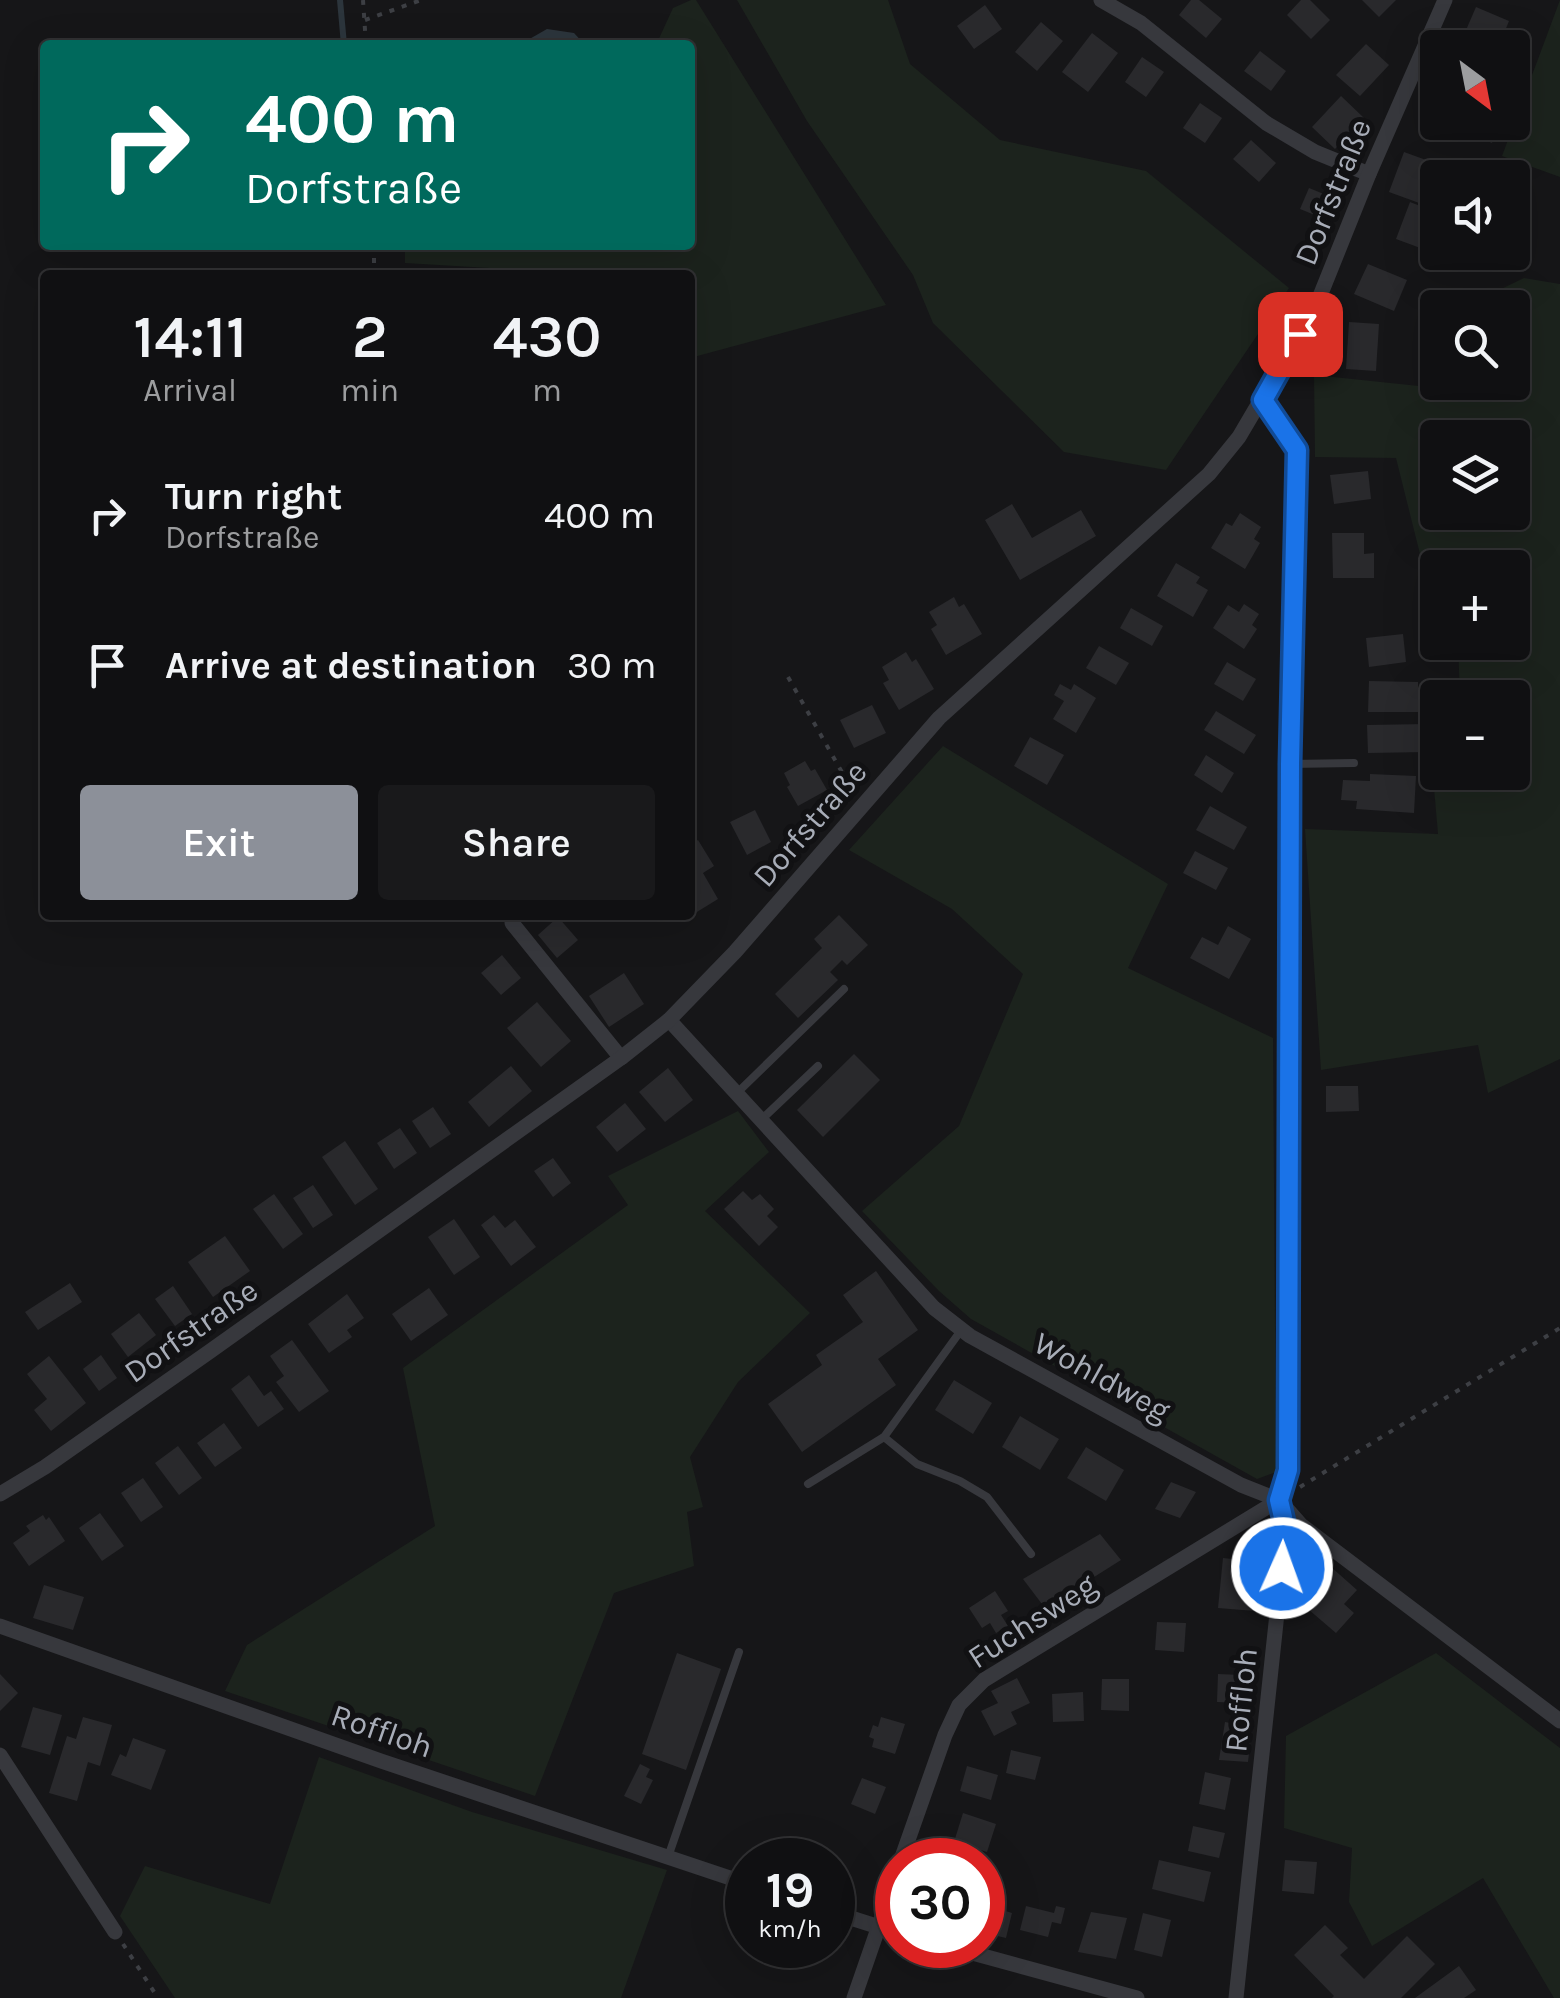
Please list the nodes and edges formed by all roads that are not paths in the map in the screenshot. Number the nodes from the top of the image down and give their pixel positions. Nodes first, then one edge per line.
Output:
1 (1101, 0) edge
2 (1445, 0) edge
3 (1368, 174) junction
4 (1263, 400) junction
5 (1354, 763) dead end
6 (1290, 764) junction
7 (512, 923) dead end
8 (844, 989) dead end
9 (669, 1020) junction
10 (621, 1058) junction
11 (818, 1066) dead end
12 (737, 1092) junction
13 (762, 1119) junction
14 (962, 1329) junction
15 (884, 1437) junction
16 (808, 1484) dead end
17 (0, 1494) edge
18 (1279, 1500) junction
19 (1031, 1554) dead end
20 (0, 1626) edge
21 (738, 1652) dead end
22 (1560, 1721) edge
23 (0, 1755) edge
24 (909, 1838) edge
25 (668, 1857) junction
26 (725, 1876) edge
27 (115, 1932) road end
28 (875, 1937) edge
29 (1005, 1962) edge
30 (854, 1998) edge
31 (1137, 1998) edge
32 (1236, 1998) edge

1 - 3 street
2 - 3 street, Dorfstraße
3 - 4 street, Dorfstraße
4 - 6 street, Roffloh
4 - 9 street, Dorfstraße
5 - 6 lane
6 - 18 street, Roffloh
7 - 10 street
8 - 12 lane
9 - 10 street, Dorfstraße
9 - 12 street, Wohldweg
10 - 17 street, Dorfstraße
11 - 13 lane
12 - 13 street, Wohldweg
13 - 14 street, Wohldweg
14 - 15 lane
14 - 18 street, Wohldweg
15 - 16 lane
15 - 19 lane
18 - 22 street, Wohldweg
18 - 24 street, Fuchsweg
18 - 32 street, Roffloh
20 - 25 street, Roffloh
21 - 25 lane
23 - 27 street
25 - 26 street, Roffloh
28 - 30 street
29 - 31 street

